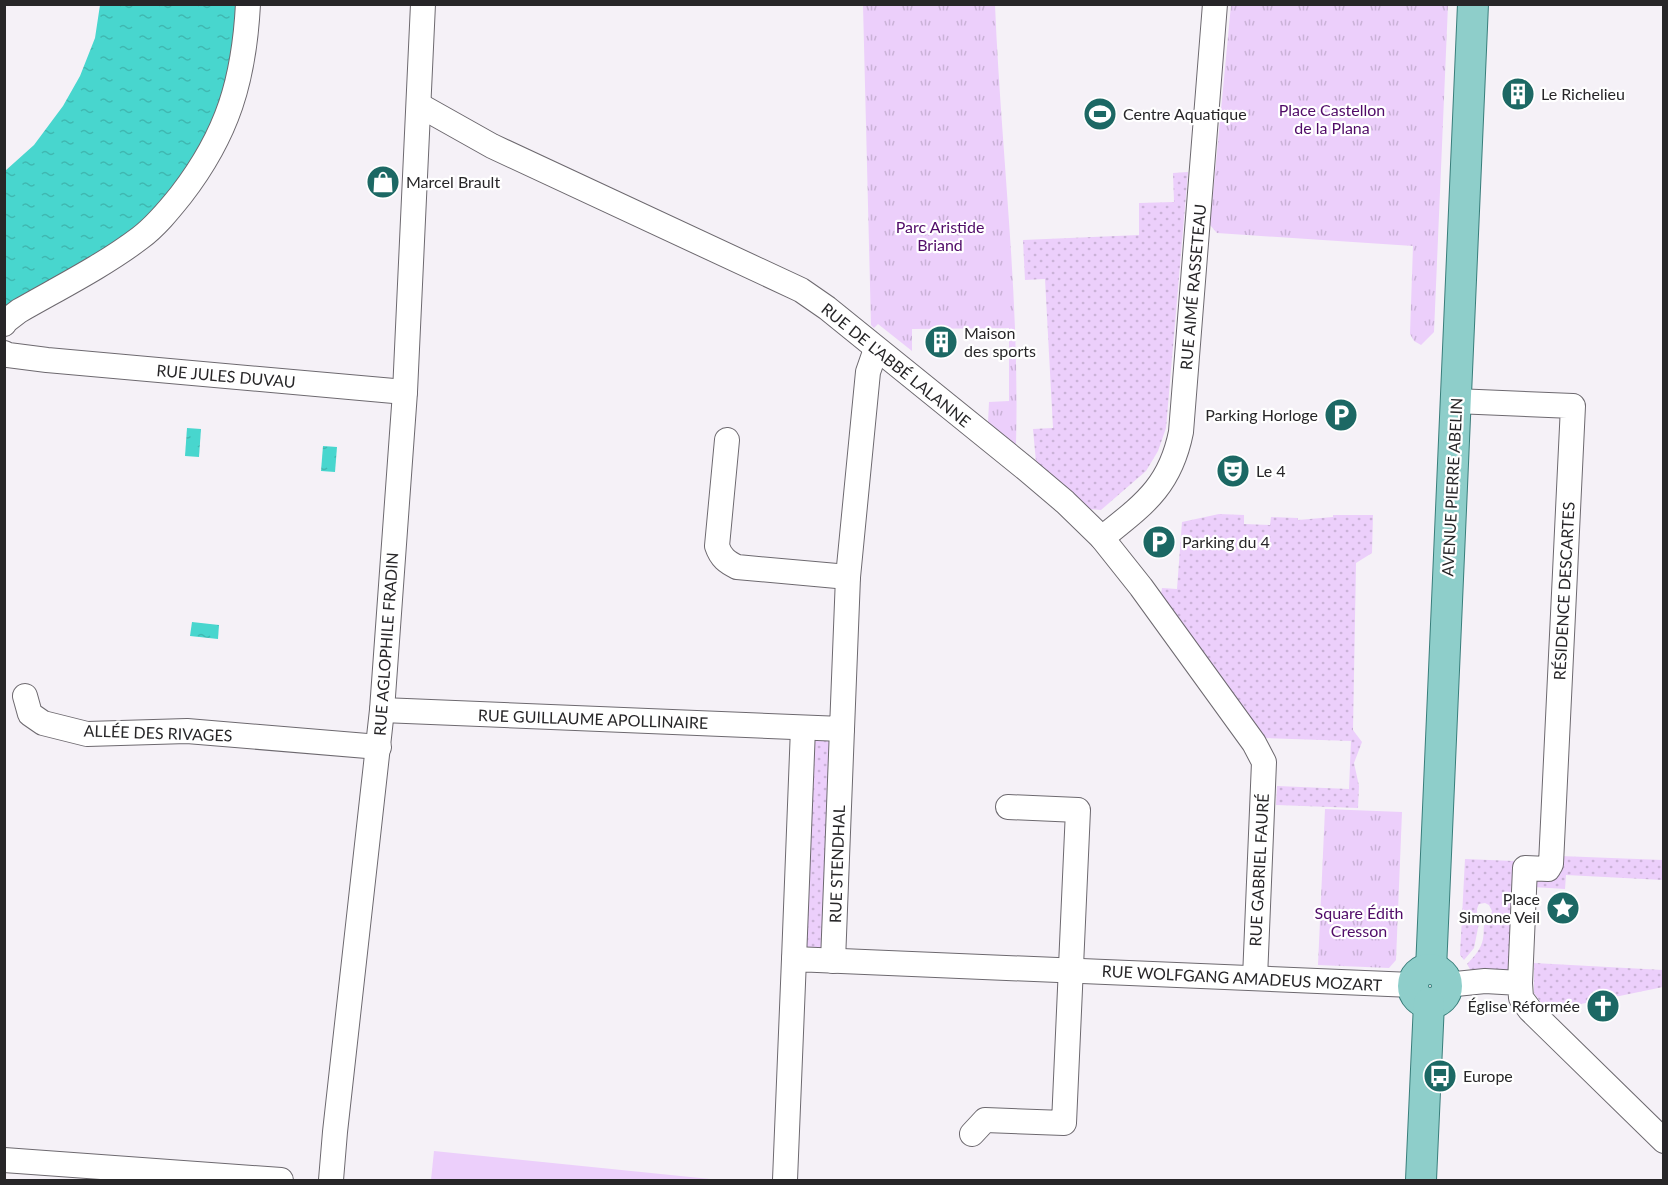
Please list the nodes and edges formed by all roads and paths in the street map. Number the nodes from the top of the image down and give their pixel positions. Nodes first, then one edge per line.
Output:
1 (248, 4) edge
2 (423, 4) edge
3 (1215, 4) edge
4 (1473, 4) edge
5 (419, 105) junction
6 (4, 324) edge
7 (876, 349) junction
8 (4, 352) edge
9 (405, 392) junction
10 (1455, 401) junction
11 (727, 440) dead end
12 (1102, 538) junction
13 (848, 577) junction
14 (25, 696) dead end
15 (382, 710) junction
16 (804, 728) junction
17 (842, 729) junction
18 (379, 747) junction
19 (1264, 762) joint
20 (1008, 807) dead end
21 (794, 959) junction
22 (833, 961) junction
23 (1071, 970) junction
24 (1254, 978) junction
25 (1520, 983) junction
26 (1430, 986) junction
27 (972, 1134) dead end
28 (1664, 1141) edge
29 (4, 1160) edge
30 (281, 1180) edge
31 (331, 1180) edge
32 (785, 1180) edge
33 (1421, 1180) edge

1 - 6 street
2 - 5 street, RUE AGLOPHILE FRADIN
3 - 12 street, RUE AIMÉ RASSETEAU
4 - 10 main road, AVENUE PIERRE ABELIN
5 - 7 street, RUE DE L'ABBÉ LALANNE
5 - 9 street, RUE AGLOPHILE FRADIN
7 - 12 street, RUE DE L'ABBÉ LALANNE
7 - 13 street, RUE STENDHAL
8 - 9 street, RUE JULES DUVAU
9 - 15 street, RUE AGLOPHILE FRADIN
10 - 25 street, RÉSIDENCE DESCARTES
10 - 26 main road, AVENUE PIERRE ABELIN
11 - 13 street
12 - 19 street, RUE DE L'ABBÉ LALANNE
13 - 17 street, RUE STENDHAL
14 - 18 street, ALLÉE DES RIVAGES
15 - 16 street, RUE GUILLAUME APOLLINAIRE
15 - 18 street, RUE AGLOPHILE FRADIN
16 - 17 street
16 - 21 street
17 - 22 street, RUE STENDHAL
18 - 31 street, RUE AGLOPHILE FRADIN
19 - 24 street, RUE GABRIEL FAURÉ
20 - 23 street
21 - 22 street
21 - 32 street
22 - 23 street, RUE WOLFGANG AMADEUS MOZART
23 - 24 street, RUE WOLFGANG AMADEUS MOZART
23 - 27 street
24 - 26 street, RUE WOLFGANG AMADEUS MOZART
25 - 26 street, RUE WOLFGANG AMADEUS MOZART
25 - 28 street
26 - 33 main road, AVENUE PIERRE ABELIN
29 - 30 street

